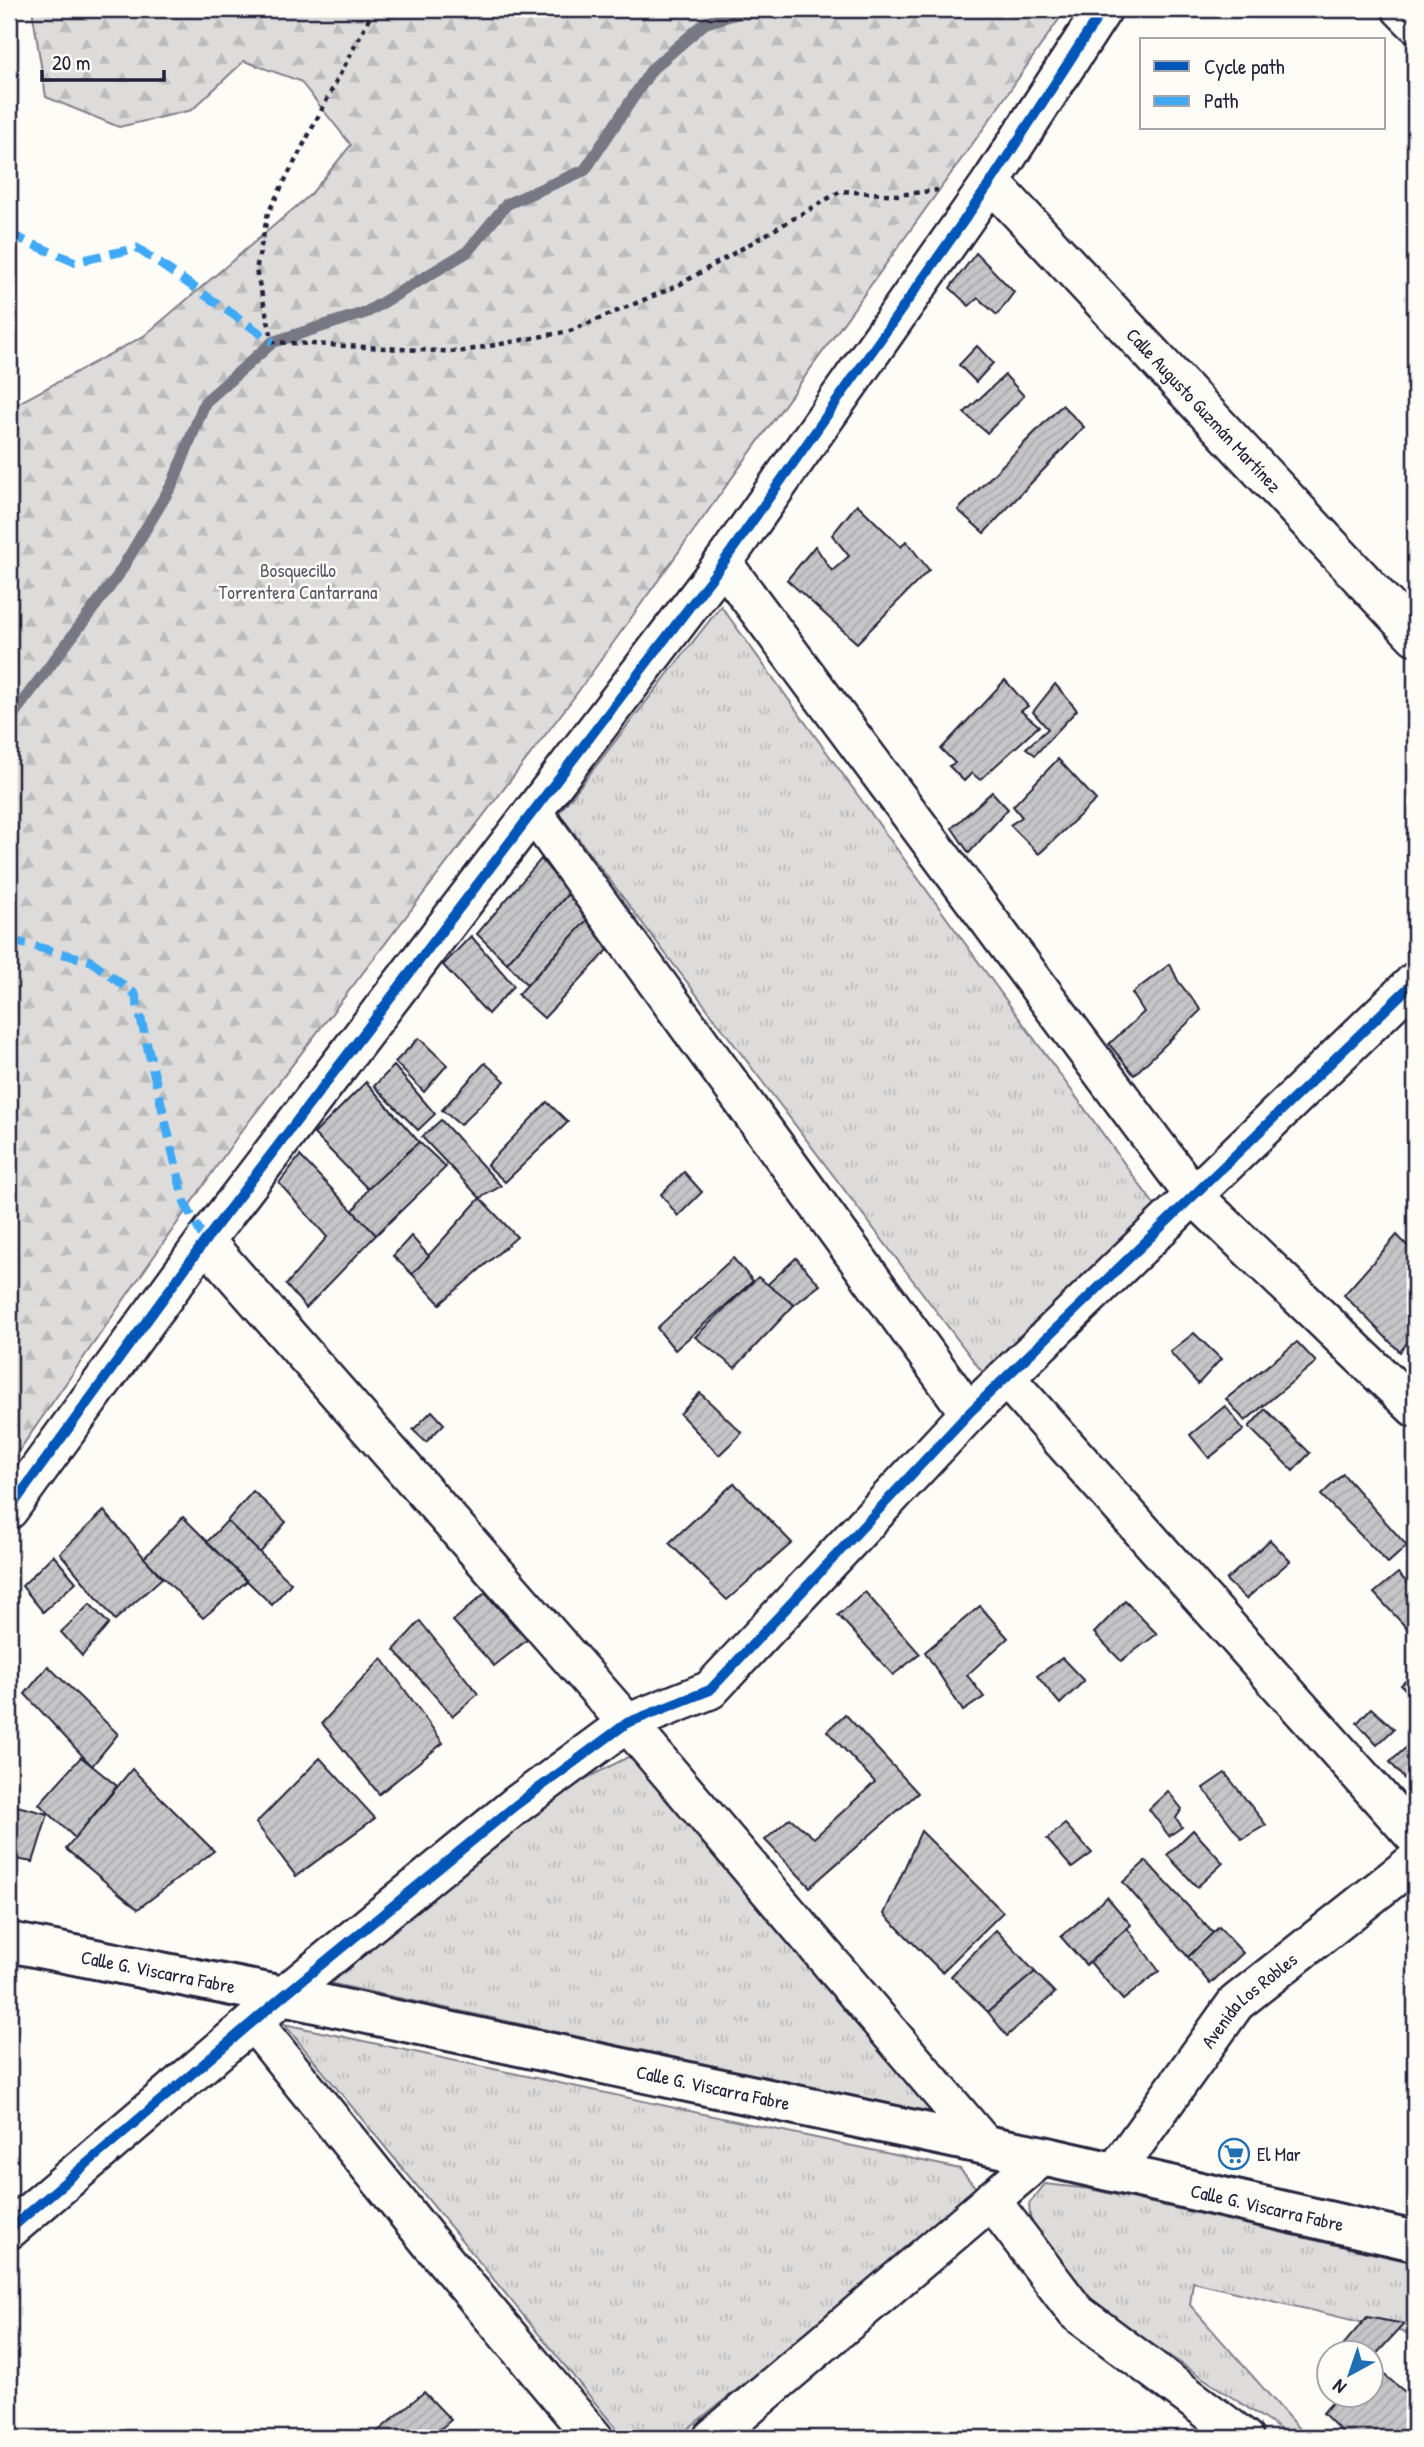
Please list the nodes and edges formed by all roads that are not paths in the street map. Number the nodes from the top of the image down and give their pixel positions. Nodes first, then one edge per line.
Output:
1 (1103, 9) edge
2 (1401, 9) edge
3 (1415, 23) edge
4 (991, 183) junction
5 (723, 563) junction
6 (1415, 636) edge
7 (533, 812) junction
8 (1415, 981) edge
9 (1194, 1196) junction
10 (205, 1241) junction
11 (1006, 1378) junction
12 (1415, 1408) edge
13 (969, 1413) junction
14 (9, 1510) edge
15 (627, 1723) junction
16 (1415, 1837) edge
17 (1415, 1861) edge
18 (9, 1942) edge
19 (283, 1996) junction
20 (253, 2022) junction
21 (985, 2145) junction
22 (1043, 2156) junction
23 (1115, 2172) junction
24 (991, 2200) junction
25 (9, 2230) edge
26 (1415, 2241) edge
27 (594, 2438) edge
28 (712, 2438) edge
29 (1244, 2438) edge

1 - 4 street
2 - 3 street
4 - 5 street
4 - 6 street, Calle Augusto Guzmán Martínez
5 - 7 street
5 - 9 street
7 - 10 street
7 - 13 street
8 - 9 street
9 - 11 street
9 - 12 street
10 - 14 street
10 - 15 street
11 - 13 street
11 - 16 street
13 - 15 street
15 - 19 street
15 - 21 street
17 - 23 street, Avenida Los Robles
18 - 19 street, Calle G. Viscarra Fabre
19 - 20 street
19 - 21 street, Calle G. Viscarra Fabre
20 - 25 street
20 - 27 street
21 - 22 street, Calle G. Viscarra Fabre
22 - 23 street, Calle G. Viscarra Fabre
22 - 24 street
23 - 26 street, Calle G. Viscarra Fabre
24 - 28 street
24 - 29 street

